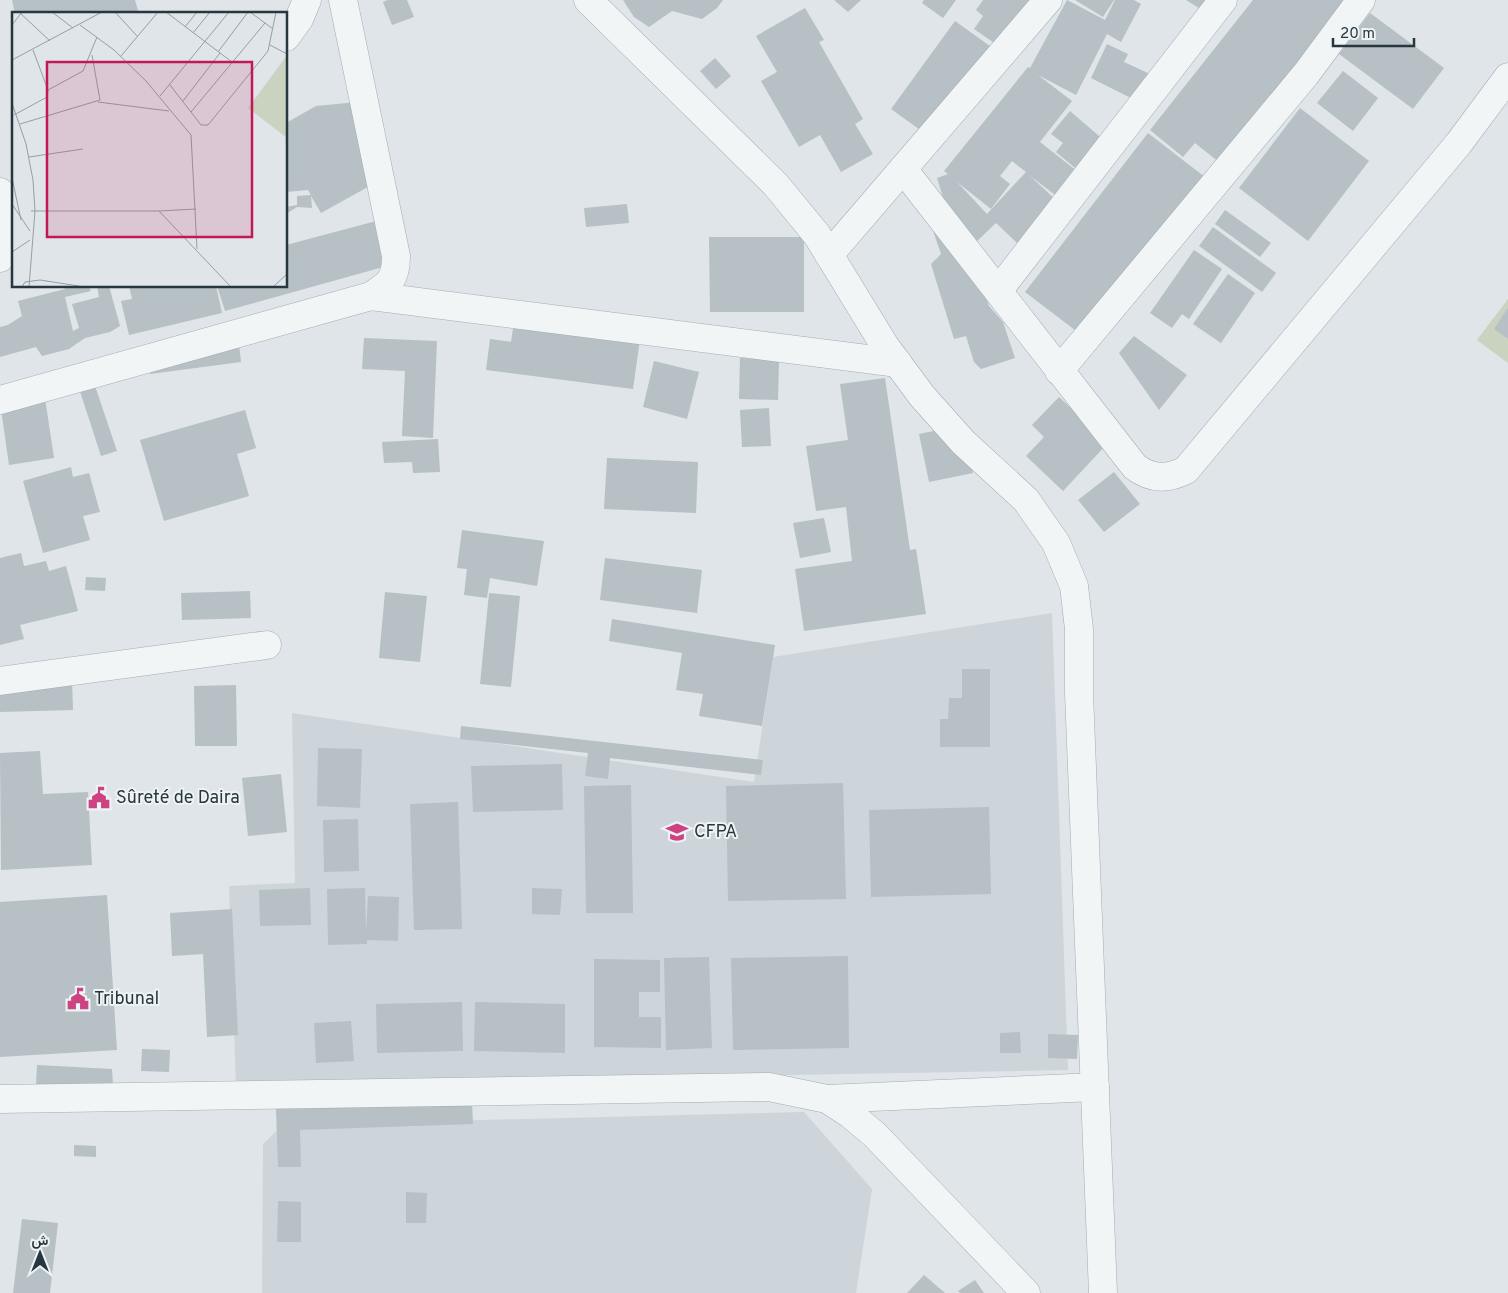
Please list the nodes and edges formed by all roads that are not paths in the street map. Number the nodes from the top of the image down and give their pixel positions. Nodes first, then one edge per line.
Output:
1 (307, 0) edge
2 (342, 0) edge
3 (588, 0) edge
4 (1048, 0) edge
5 (1223, 0) edge
6 (1361, 0) edge
7 (288, 34) edge
8 (1508, 77) edge
9 (903, 169) junction
10 (6, 199) edge
11 (829, 256) junction
12 (0, 258) edge
13 (998, 291) junction
14 (371, 296) junction
15 (898, 363) junction
16 (1059, 371) junction
17 (0, 400) edge
18 (267, 645) dead end
19 (0, 682) edge
20 (1095, 1086) junction
21 (0, 1099) edge
22 (827, 1099) junction
23 (1026, 1293) edge
24 (1103, 1293) edge

1 - 7 street
2 - 14 street
3 - 11 street
4 - 9 street
5 - 13 street
6 - 16 street
8 - 16 street
9 - 11 street
9 - 13 street
10 - 12 street
11 - 15 street
13 - 16 street
14 - 15 street
14 - 17 street
15 - 20 street
18 - 19 street
20 - 22 street
20 - 24 street
21 - 22 street
22 - 23 street

